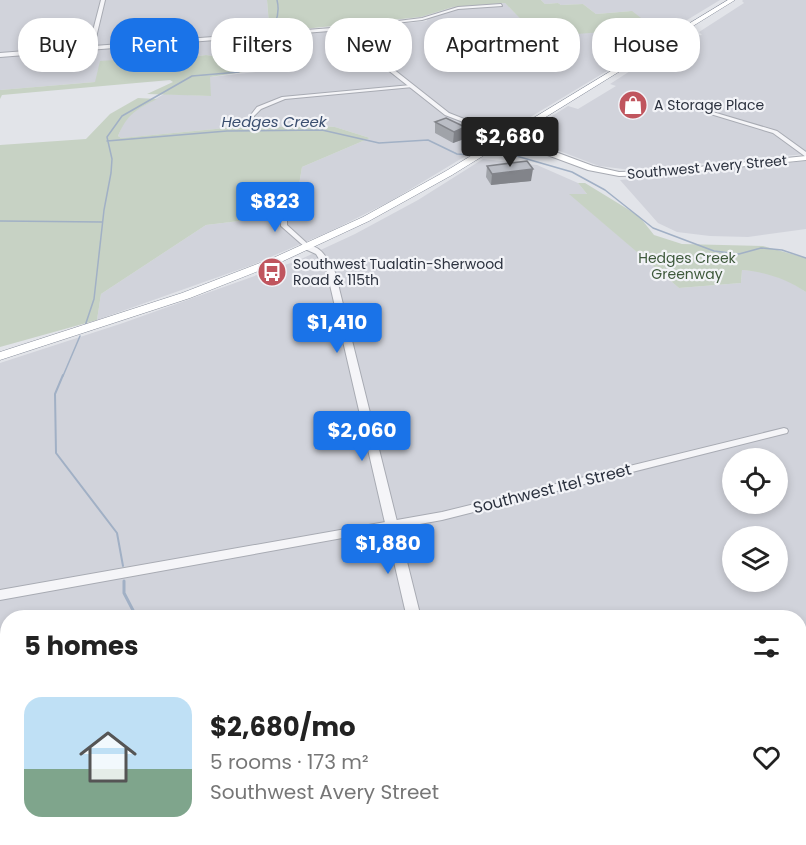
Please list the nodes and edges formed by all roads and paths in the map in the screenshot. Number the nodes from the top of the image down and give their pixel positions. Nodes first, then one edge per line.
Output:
1 (103, 0) edge
2 (732, 0) edge
3 (501, 5) dead end
4 (98, 20) edge
5 (412, 20) edge
6 (325, 30) edge
7 (98, 47) edge
8 (18, 54) edge
9 (0, 55) edge
10 (394, 72) edge
11 (411, 86) junction
12 (696, 108) dead end
13 (251, 126) dead end
14 (507, 137) junction
15 (806, 156) edge
16 (284, 200) dead end
17 (308, 247) junction
18 (0, 356) edge
19 (784, 431) dead end
20 (393, 525) junction
21 (0, 596) edge
22 (412, 610) edge

1 - 4 street
2 - 14 highway
3 - 5 street
6 - 7 street
8 - 9 street
10 - 11 street
11 - 13 street
11 - 14 street
12 - 15 street
14 - 15 main road, Southwest Avery Street
14 - 17 highway
16 - 17 street
17 - 18 highway
17 - 20 street
19 - 20 street, Southwest Itel Street
20 - 21 street, Southwest Itel Street
20 - 22 street

